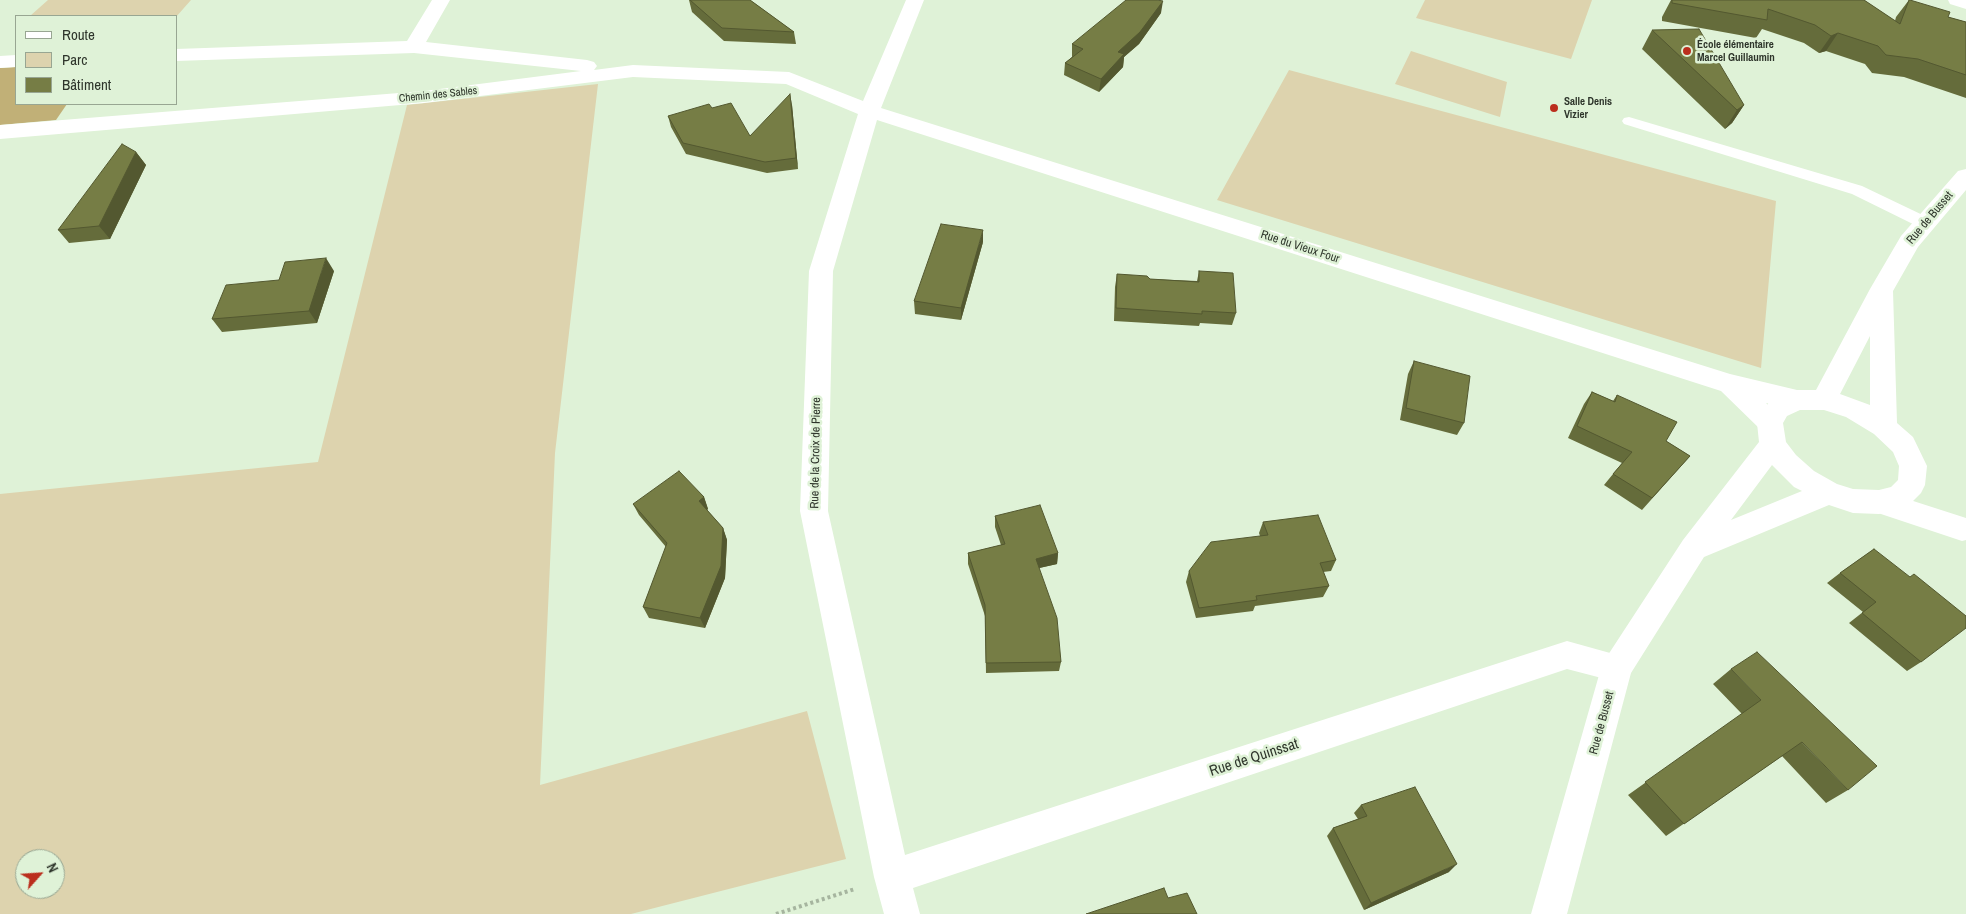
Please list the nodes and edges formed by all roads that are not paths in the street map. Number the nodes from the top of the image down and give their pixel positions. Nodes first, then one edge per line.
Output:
1 (441, 0) edge
2 (915, 0) edge
3 (1957, 0) edge
4 (1966, 3) edge
5 (414, 47) junction
6 (178, 55) edge
7 (15, 61) edge
8 (0, 62) edge
9 (633, 71) junction
10 (869, 111) junction
11 (1629, 121) dead end
12 (0, 132) edge
13 (1966, 176) edge
14 (1925, 223) junction
15 (1882, 288) junction
16 (1730, 384) junction
17 (1797, 400) junction
18 (1824, 400) junction
19 (1884, 427) junction
20 (1772, 434) junction
21 (1910, 485) junction
22 (1828, 493) junction
23 (1879, 502) junction
24 (1964, 531) edge
25 (1693, 549) junction
26 (1617, 668) junction
27 (892, 878) junction
28 (902, 914) edge
29 (1549, 914) edge

1 - 5 street
2 - 10 street, Rue de la Croix de Pierre
3 - 4 street
5 - 6 street
5 - 9 street
7 - 8 street
9 - 10 street, Chemin des Sables
9 - 12 street, Chemin des Sables
10 - 16 street, Rue du Vieux Four
10 - 27 street, Rue de la Croix de Pierre
11 - 14 lane
13 - 14 street, Rue de Busset
14 - 15 street, Rue de Busset
15 - 18 street, Rue de Busset
15 - 19 street
16 - 17 street, Rue du Vieux Four
16 - 20 street, Rue du Vieux Four
17 - 18 street
17 - 20 street
18 - 19 street
19 - 21 street
20 - 22 street
20 - 25 street, Rue de Busset
21 - 23 street
21 - 24 street
22 - 23 street
22 - 25 street
23 - 24 street
25 - 26 street, Rue de Busset
26 - 27 street, Rue de Quinssat
26 - 29 street, Rue de Busset
27 - 28 street, Rue de la Croix de Pierre

